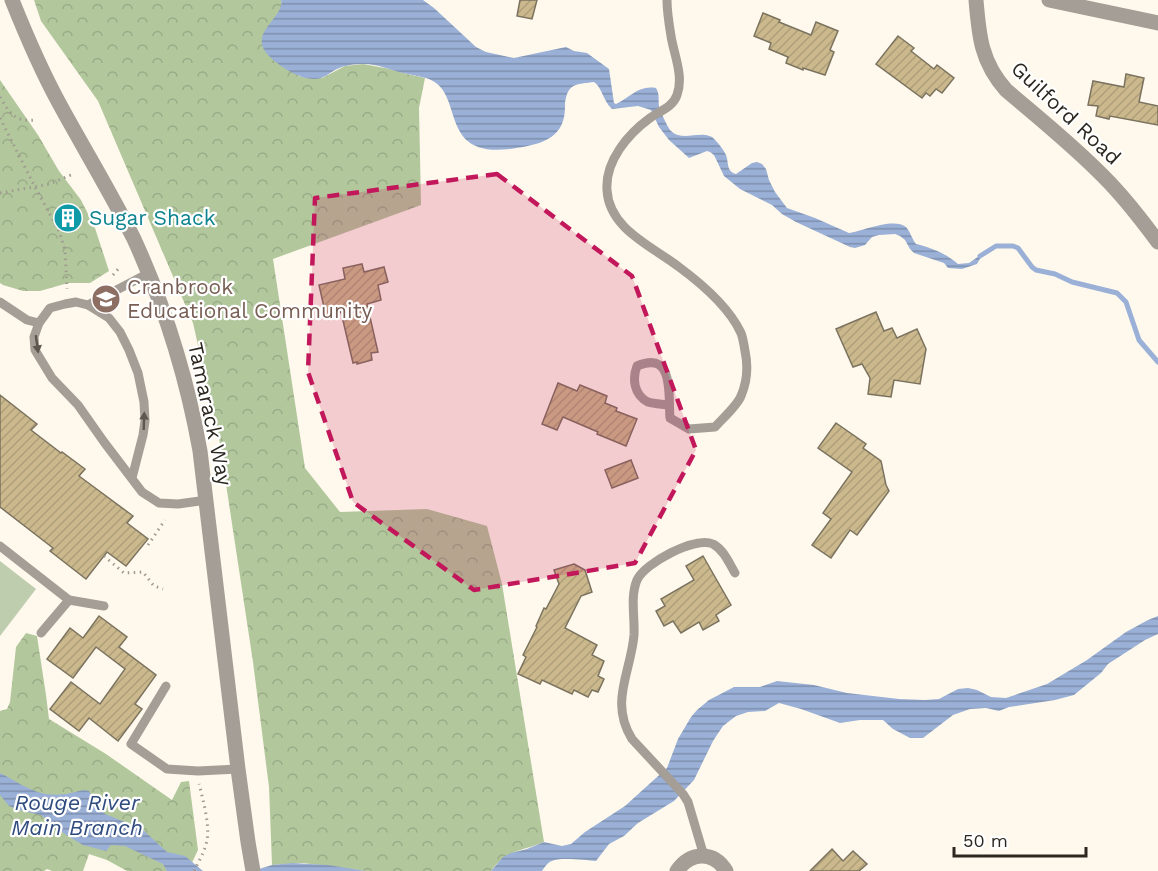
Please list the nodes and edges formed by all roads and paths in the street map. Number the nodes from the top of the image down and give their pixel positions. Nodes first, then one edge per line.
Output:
1 (12, 0) edge
2 (667, 0) edge
3 (976, 0) edge
4 (1049, 0) edge
5 (1158, 23) edge
6 (0, 97) edge
7 (0, 118) edge
8 (36, 120) dead end
9 (73, 174) dead end
10 (35, 187) junction
11 (0, 193) edge
12 (1158, 242) edge
13 (120, 267) dead end
14 (149, 273) junction
15 (105, 279) dead end
16 (67, 289) junction
17 (74, 290) dead end
18 (57, 291) dead end
19 (0, 302) edge
20 (88, 305) junction
21 (39, 323) junction
22 (669, 405) junction
23 (132, 478) junction
24 (207, 500) junction
25 (165, 520) dead end
26 (148, 545) dead end
27 (0, 546) edge
28 (104, 556) dead end
29 (735, 573) dead end
30 (163, 589) dead end
31 (69, 600) junction
32 (104, 606) dead end
33 (41, 633) dead end
34 (166, 686) dead end
35 (238, 769) junction
36 (198, 780) dead end
37 (704, 856) junction
38 (194, 871) edge
39 (253, 871) edge
40 (677, 871) edge
41 (726, 871) edge

1 - 14 street, Tamarack Way
2 - 22 lane
3 - 12 street, Guilford Road
4 - 5 street
6 - 8 path
7 - 10 path
9 - 10 path
10 - 11 path
10 - 16 path
13 - 15 path
14 - 20 lane
14 - 24 street, Tamarack Way
16 - 17 path
16 - 18 path
19 - 21 lane
20 - 21 lane
23 -> 20 lane
21 -> 23 lane
22 - 22 lane
23 - 24 lane
24 - 35 street, Tamarack Way
25 - 26 path
27 - 31 lane
28 - 30 path
29 - 37 lane
31 - 32 lane
31 - 33 lane
34 - 35 lane
35 - 39 street, Tamarack Way
36 - 38 path
37 - 40 street
37 - 41 street

